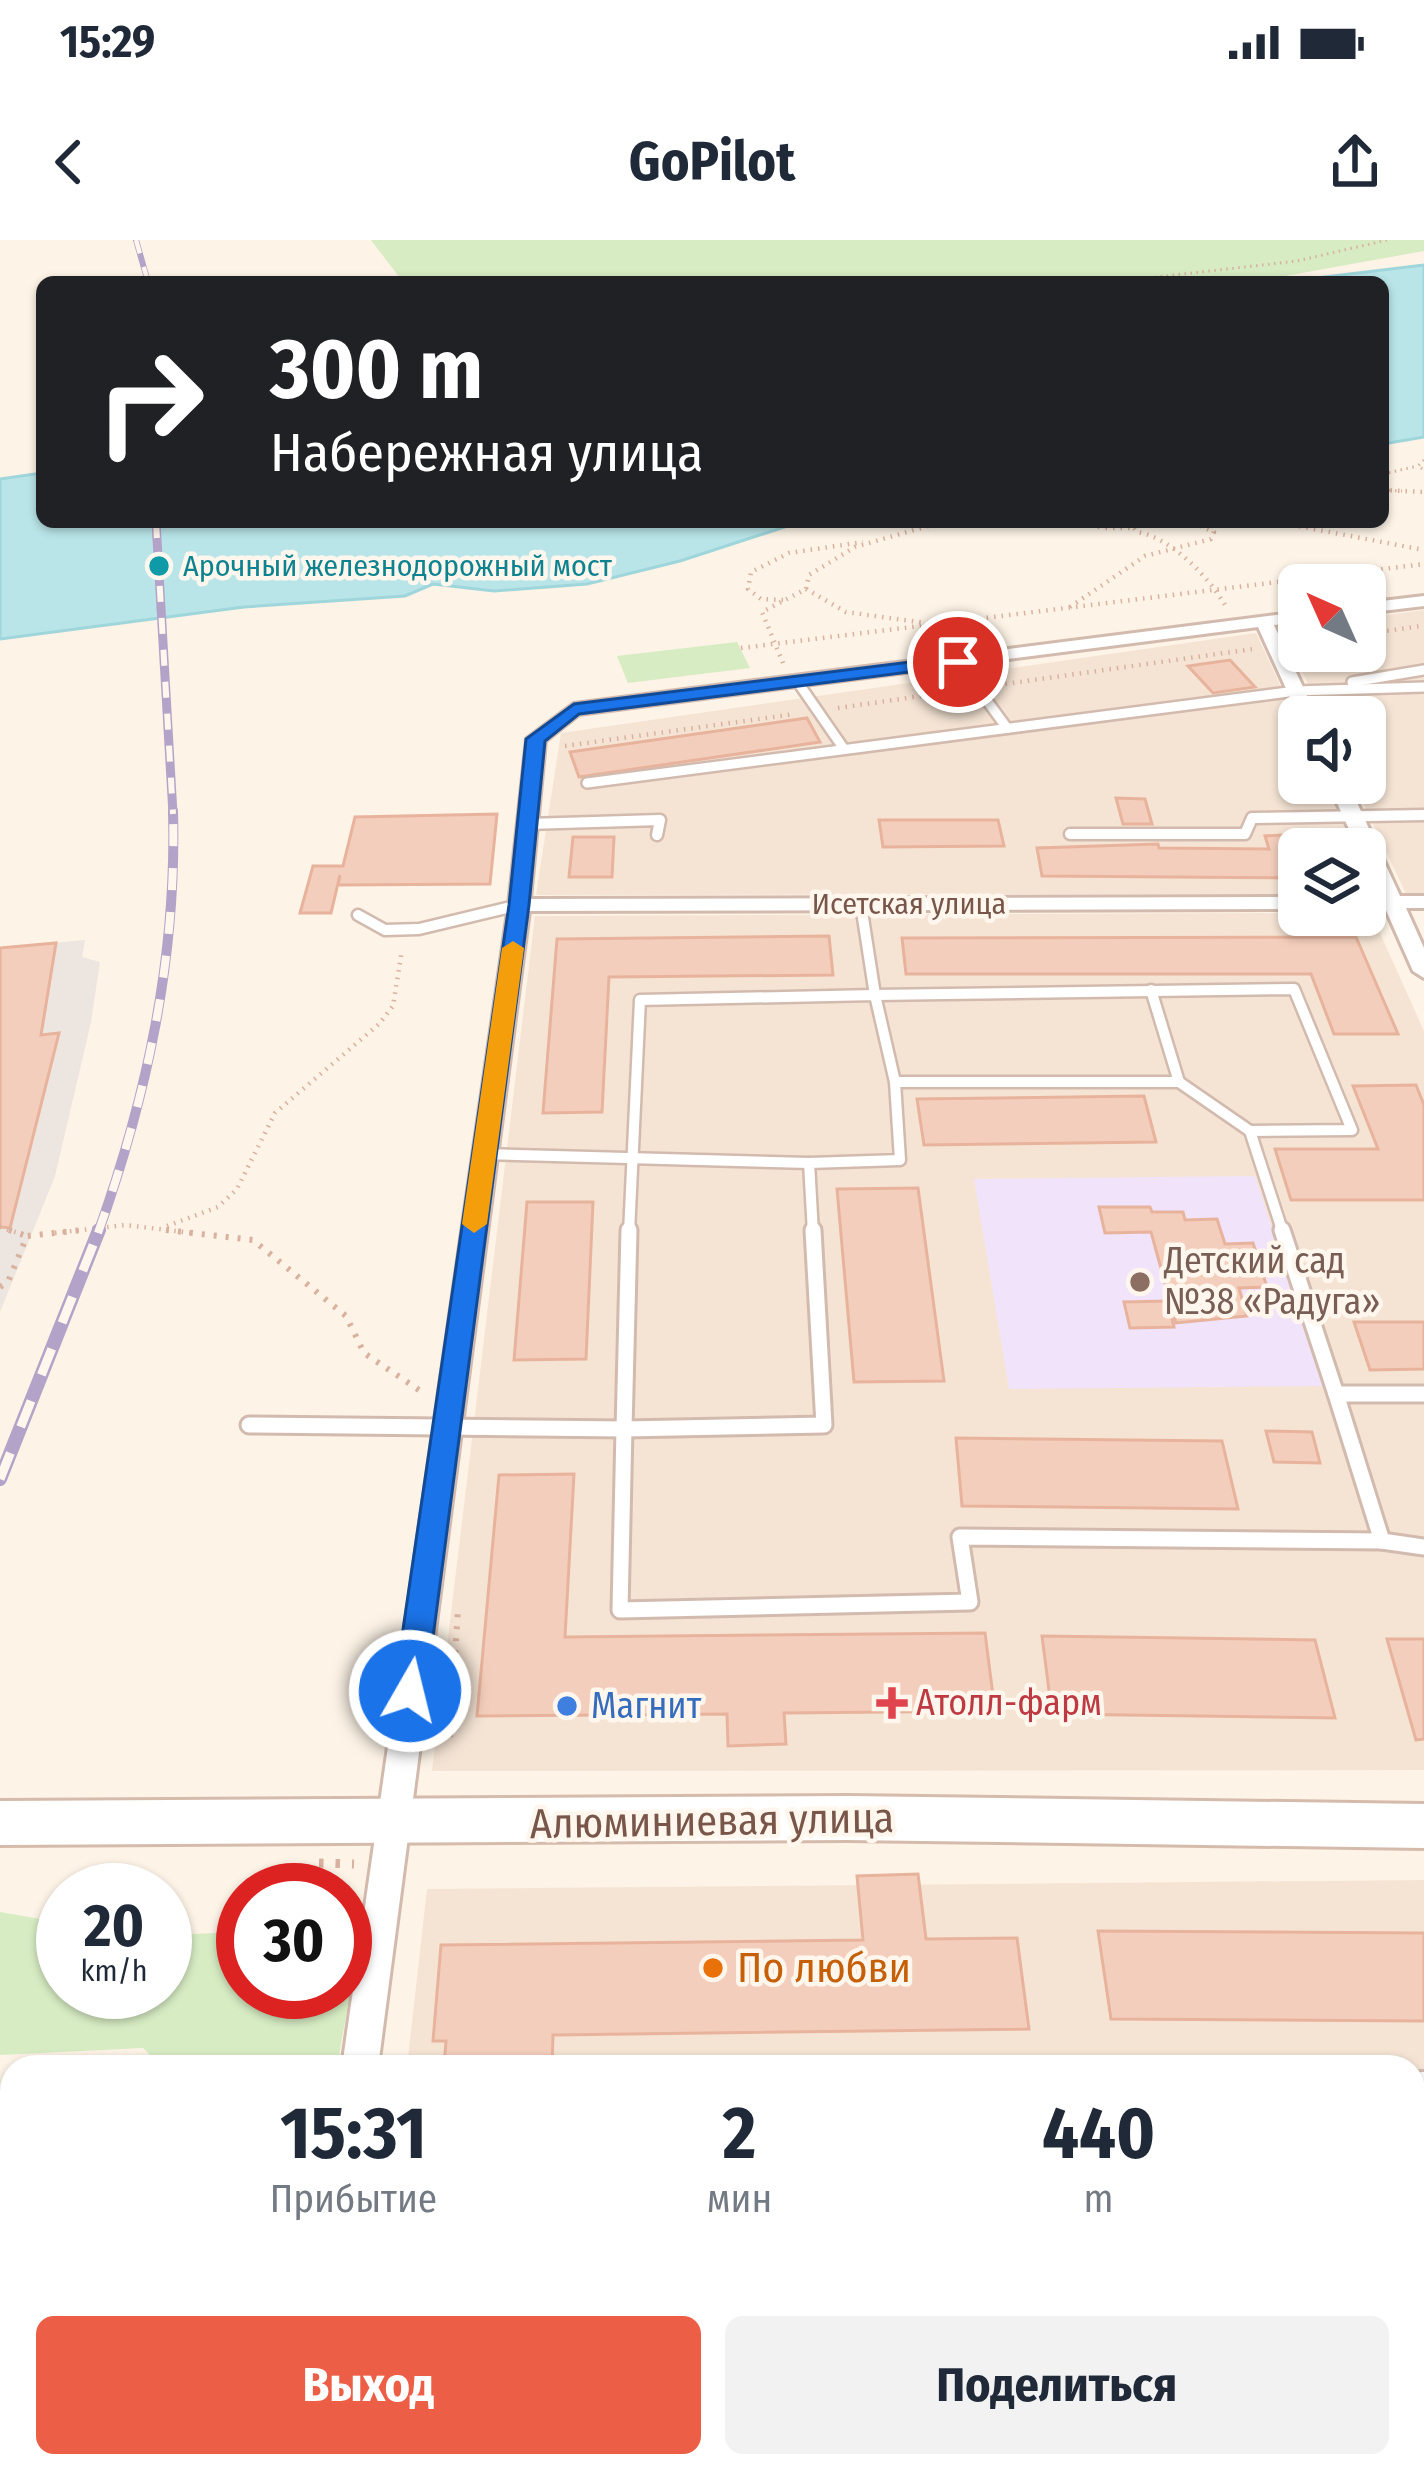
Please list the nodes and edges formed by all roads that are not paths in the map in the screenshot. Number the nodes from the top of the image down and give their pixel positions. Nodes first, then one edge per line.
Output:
1 (1424, 601) edge
2 (1386, 606) edge
3 (1278, 621) edge
4 (1264, 623) junction
5 (958, 662) junction
6 (1424, 670) edge
7 (795, 682) junction
8 (1424, 687) edge
9 (1296, 691) junction
10 (1298, 696) edge
11 (1006, 728) junction
12 (844, 749) junction
13 (587, 783) dead end
14 (1348, 804) edge
15 (1424, 814) edge
16 (1354, 816) junction
17 (527, 824) junction
18 (1070, 834) dead end
19 (657, 835) dead end
20 (1386, 902) edge
21 (1394, 902) junction
22 (1424, 902) edge
23 (1278, 903) edge
24 (519, 905) junction
25 (861, 905) junction
26 (358, 915) dead end
27 (1424, 971) edge
28 (1151, 990) junction
29 (875, 995) junction
30 (895, 1082) junction
31 (1178, 1082) junction
32 (1250, 1131) junction
33 (484, 1154) junction
34 (628, 1160) junction
35 (809, 1162) junction
36 (1336, 1394) junction
37 (1424, 1394) edge
38 (448, 1418) junction
39 (249, 1425) dead end
40 (625, 1429) junction
41 (1382, 1541) junction
42 (1424, 1547) edge
43 (0, 1823) edge
44 (392, 1824) junction
45 (1424, 1826) edge
46 (362, 2055) edge

1 - 2 street
3 - 4 street
4 - 5 street
4 - 9 street
5 - 7 street
5 - 11 lane
6 - 9 lane
7 - 12 lane
7 - 17 street
8 - 9 lane
9 - 10 street
9 - 11 lane
11 - 12 lane
12 - 13 lane
14 - 16 street
15 - 16 lane
16 - 18 lane
16 - 21 street
17 - 19 lane
17 - 24 street
20 - 21 street
21 - 22 street
21 - 27 street
23 - 25 street, Исетская улица
24 - 25 street, Исетская улица
24 - 26 lane
24 - 33 street
25 - 29 lane
28 - 29 lane
28 - 31 lane
28 - 32 lane
29 - 30 lane
29 - 34 lane
30 - 31 lane
30 - 35 lane
31 - 32 lane
32 - 36 lane
33 - 34 lane
33 - 38 street
34 - 35 lane
34 - 40 lane
35 - 40 lane
36 - 37 lane
36 - 41 lane
38 - 39 lane
38 - 40 lane
38 - 44 street
40 - 41 lane
41 - 42 lane
43 - 44 main road, Алюминиевая улица
44 - 45 main road, Алюминиевая улица
44 - 46 street

